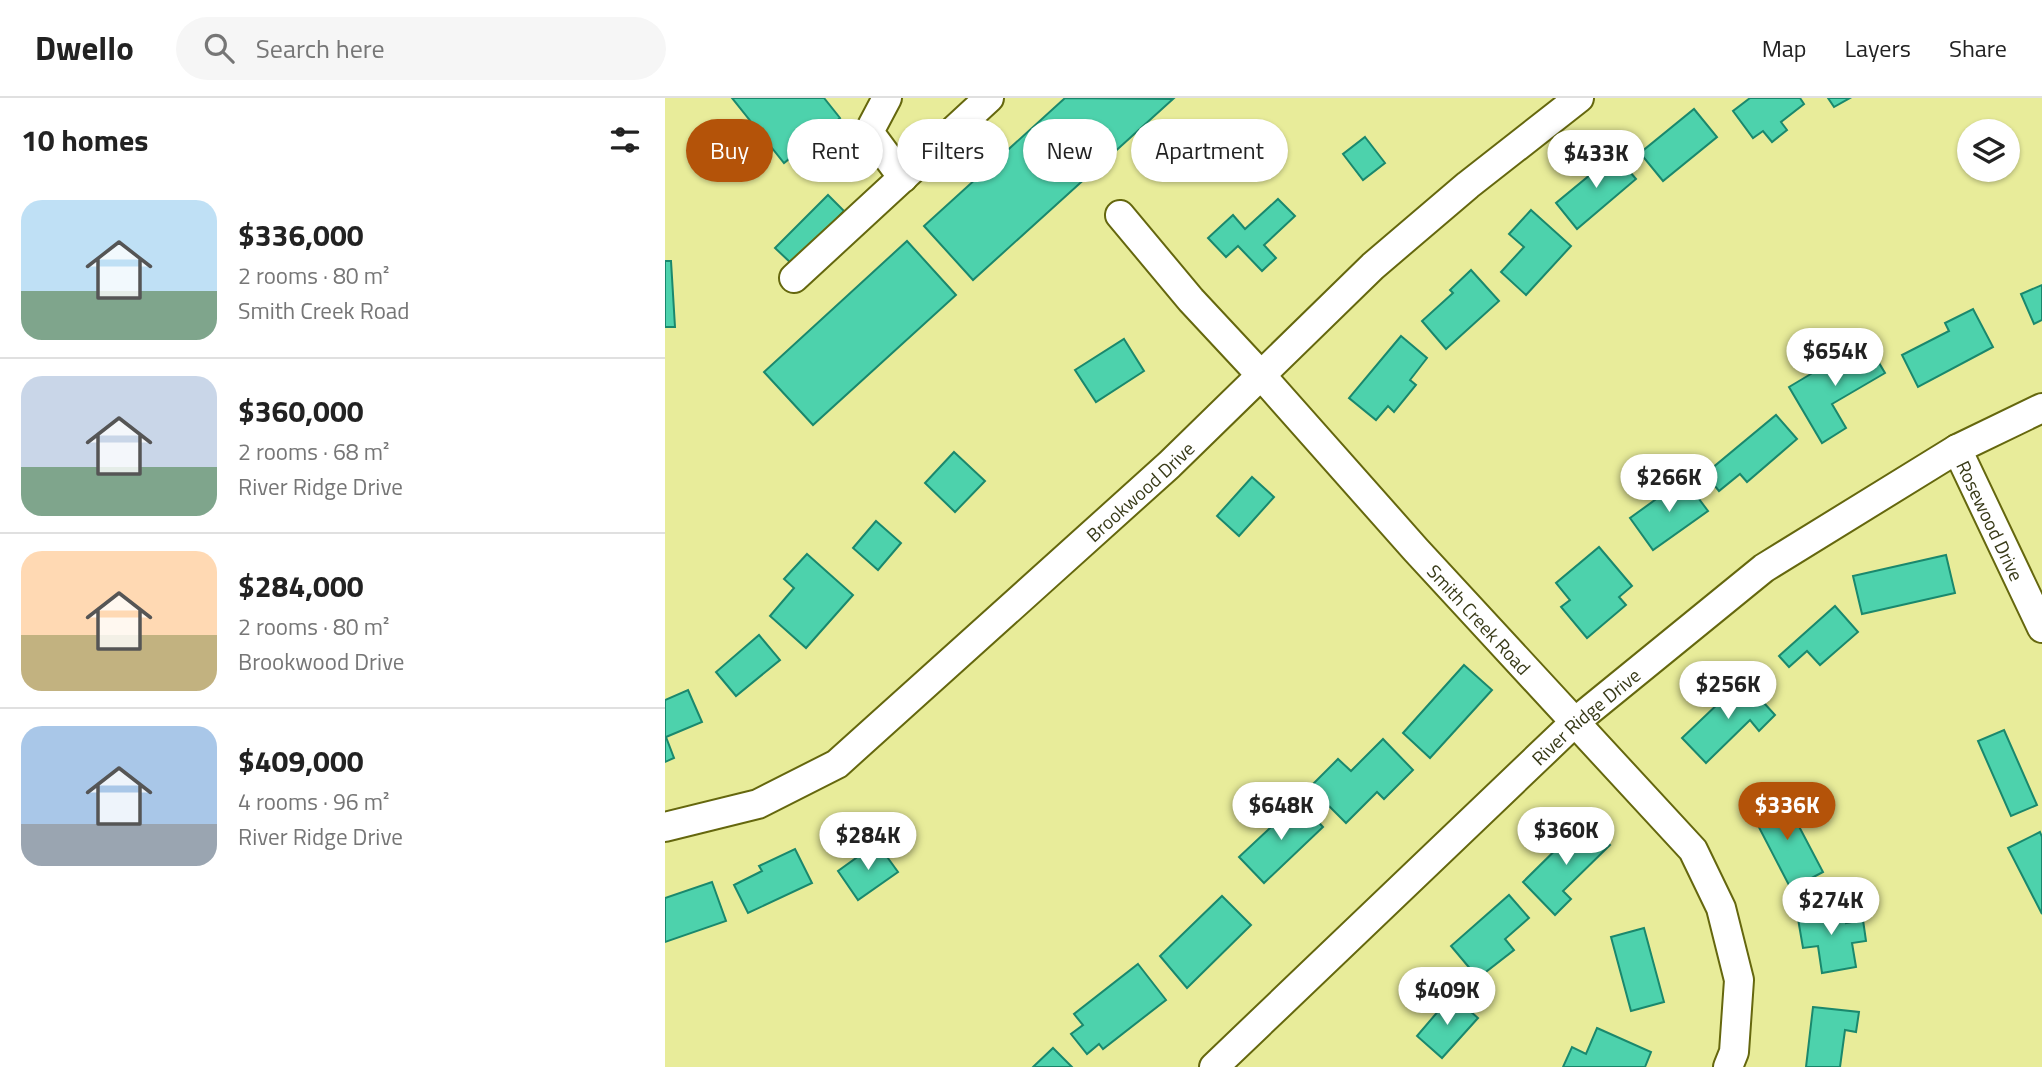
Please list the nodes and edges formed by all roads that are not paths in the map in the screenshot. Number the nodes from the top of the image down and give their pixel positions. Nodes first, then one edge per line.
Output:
1 (887, 98) edge
2 (989, 98) edge
3 (1579, 98) edge
4 (966, 119) edge
5 (897, 170) edge
6 (899, 182) edge
7 (1120, 215) dead end
8 (794, 278) dead end
9 (1260, 374) junction
10 (2042, 408) edge
11 (1957, 449) junction
12 (2042, 628) edge
13 (1574, 722) junction
14 (665, 827) edge
15 (1213, 1067) edge
16 (1728, 1067) edge

1 - 5 street
2 - 4 street
3 - 9 street, Brookwood Drive
6 - 8 street
7 - 9 street, Smith Creek Road
9 - 13 street, Smith Creek Road
9 - 14 street, Brookwood Drive
10 - 11 street, River Ridge Drive
11 - 12 street, Rosewood Drive
11 - 13 street, River Ridge Drive
13 - 15 street, River Ridge Drive
13 - 16 street, Smith Creek Road

